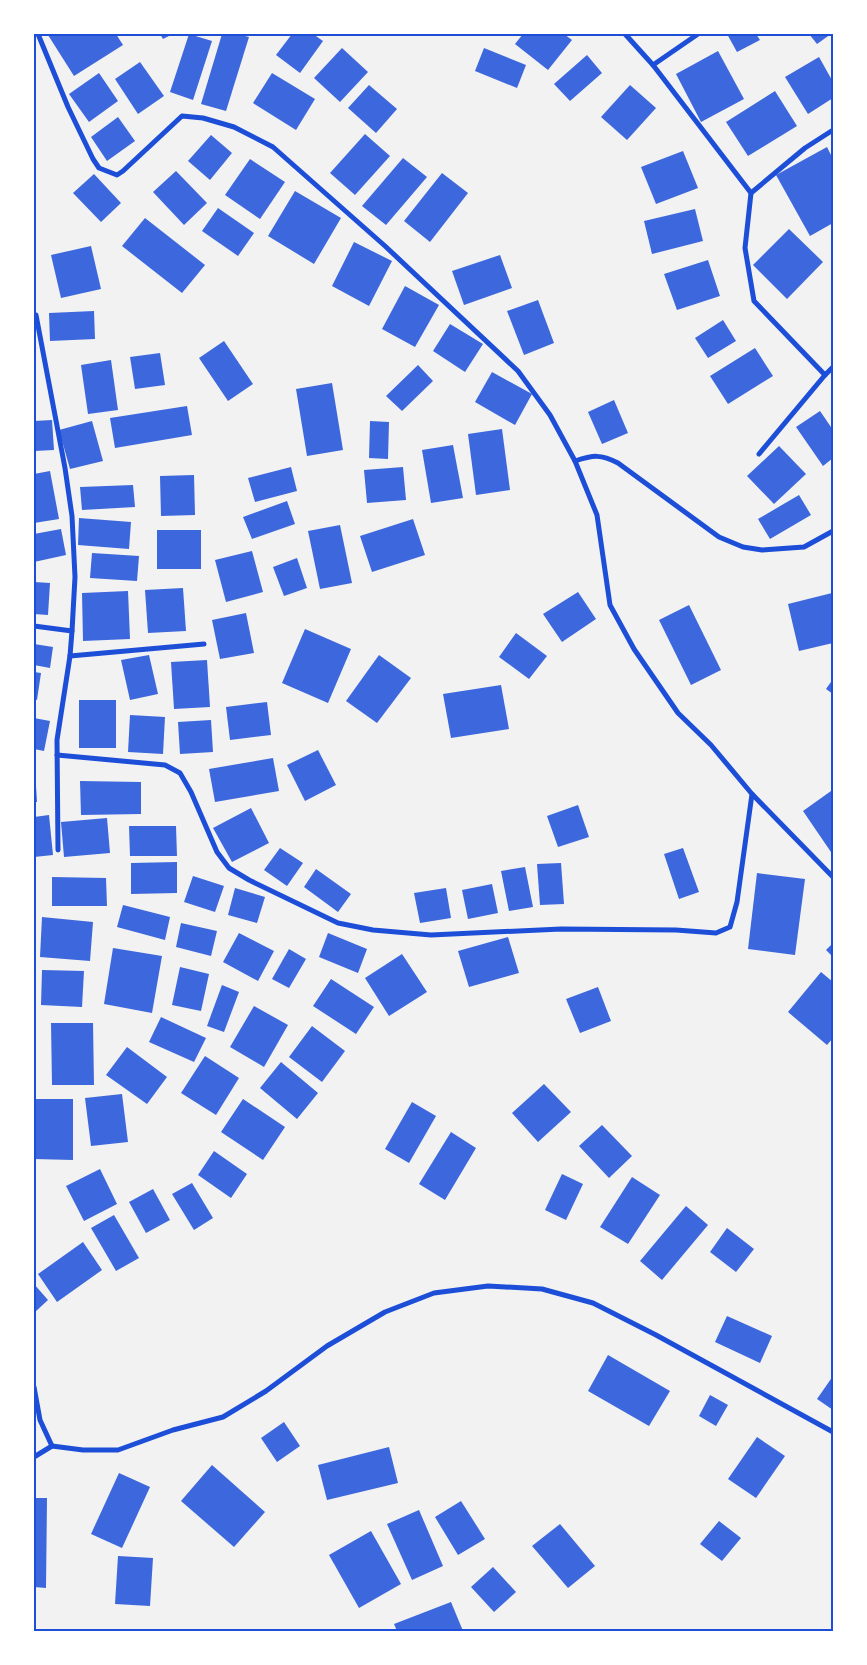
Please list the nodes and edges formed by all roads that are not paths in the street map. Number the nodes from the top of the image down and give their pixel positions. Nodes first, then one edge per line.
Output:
1 (38, 34) edge
2 (625, 34) edge
3 (698, 34) edge
4 (653, 64) junction
5 (833, 130) edge
6 (751, 193) junction
7 (36, 315) dead end
8 (833, 367) edge
9 (824, 375) junction
10 (758, 454) dead end
11 (575, 461) junction
12 (833, 531) edge
13 (34, 626) edge
14 (72, 631) junction
15 (204, 644) dead end
16 (70, 656) junction
17 (57, 755) junction
18 (752, 794) junction
19 (58, 850) dead end
20 (833, 877) edge
21 (34, 1387) edge
22 (833, 1432) edge
23 (52, 1446) junction
24 (34, 1457) edge

1 - 11 street
2 - 4 street
3 - 4 street
4 - 6 street
5 - 6 street
6 - 9 street
7 - 14 street
8 - 9 street
9 - 10 street
11 - 12 street
11 - 18 street
13 - 14 street
14 - 16 street
15 - 16 street
16 - 17 street
17 - 18 street
17 - 19 street
18 - 20 street
21 - 23 street
22 - 23 street
23 - 24 street

